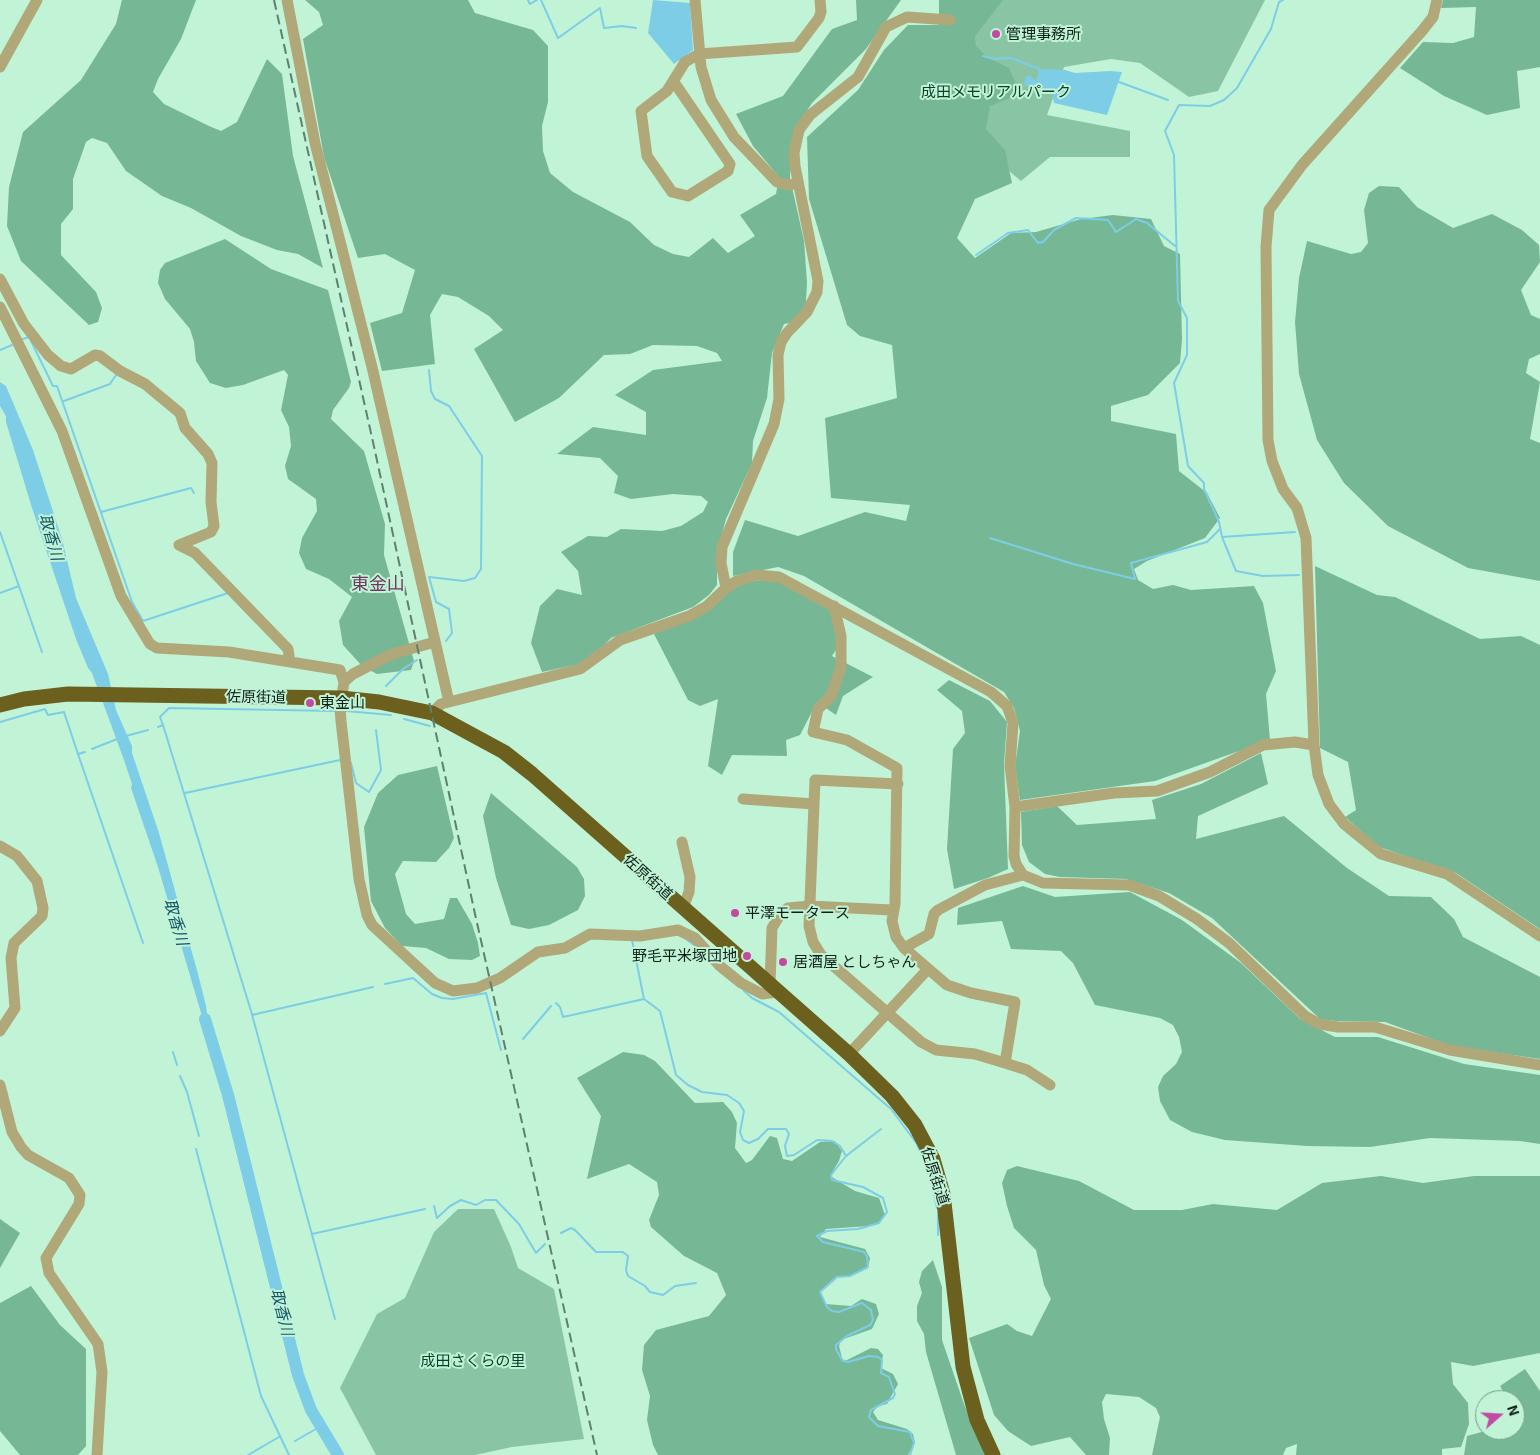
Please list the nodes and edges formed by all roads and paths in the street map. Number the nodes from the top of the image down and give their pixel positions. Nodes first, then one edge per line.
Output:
1 (37, 0) edge
2 (287, 0) edge
3 (696, 0) edge
4 (820, 0) edge
5 (1437, 0) edge
6 (950, 20) dead end
7 (699, 54) junction
8 (0, 67) edge
9 (674, 82) junction
10 (798, 182) junction
11 (0, 279) edge
12 (0, 306) edge
13 (726, 588) junction
14 (834, 606) junction
15 (435, 642) junction
16 (290, 662) junction
17 (344, 682) junction
18 (341, 698) junction
19 (449, 702) junction
20 (0, 705) edge
21 (432, 713) junction
22 (1314, 745) junction
23 (898, 784) junction
24 (743, 799) dead end
25 (814, 804) junction
26 (1015, 807) junction
27 (682, 842) dead end
28 (0, 846) edge
29 (1023, 875) junction
30 (810, 906) junction
31 (683, 908) junction
32 (892, 910) junction
33 (1540, 936) edge
34 (904, 948) junction
35 (928, 969) junction
36 (774, 989) junction
37 (887, 1014) junction
38 (0, 1030) edge
39 (849, 1054) junction
40 (1005, 1063) junction
41 (1540, 1065) edge
42 (0, 1085) edge
43 (1050, 1085) dead end
44 (97, 1455) edge
45 (993, 1455) edge

1 - 8 street
2 - 15 street
3 - 7 street
4 - 7 street
5 - 22 street
6 - 10 street
7 - 9 street
7 - 10 street
9 - 9 street
10 - 13 street
11 - 16 street
12 - 16 street
13 - 14 street
13 - 19 street
14 - 23 street
14 - 26 street
15 - 17 street
15 - 19 street
16 - 17 street
17 - 18 street
18 - 20 highway, 佐原街道
18 - 21 highway, 佐原街道
18 - 36 street
19 - 21 street
21 - 31 highway, 佐原街道
22 - 26 street
22 - 33 street
23 - 25 street
23 - 32 street
24 - 25 street
25 - 30 street
26 - 29 street
27 - 31 street
28 - 38 street
29 - 34 street
29 - 41 street
30 - 32 street
30 - 36 street
30 - 37 street
31 - 36 highway, 佐原街道
32 - 34 street
34 - 35 street
35 - 37 street
35 - 40 street
36 - 39 highway, 佐原街道
37 - 39 street
37 - 40 street
39 - 45 highway, 佐原街道
40 - 43 street
42 - 44 street

